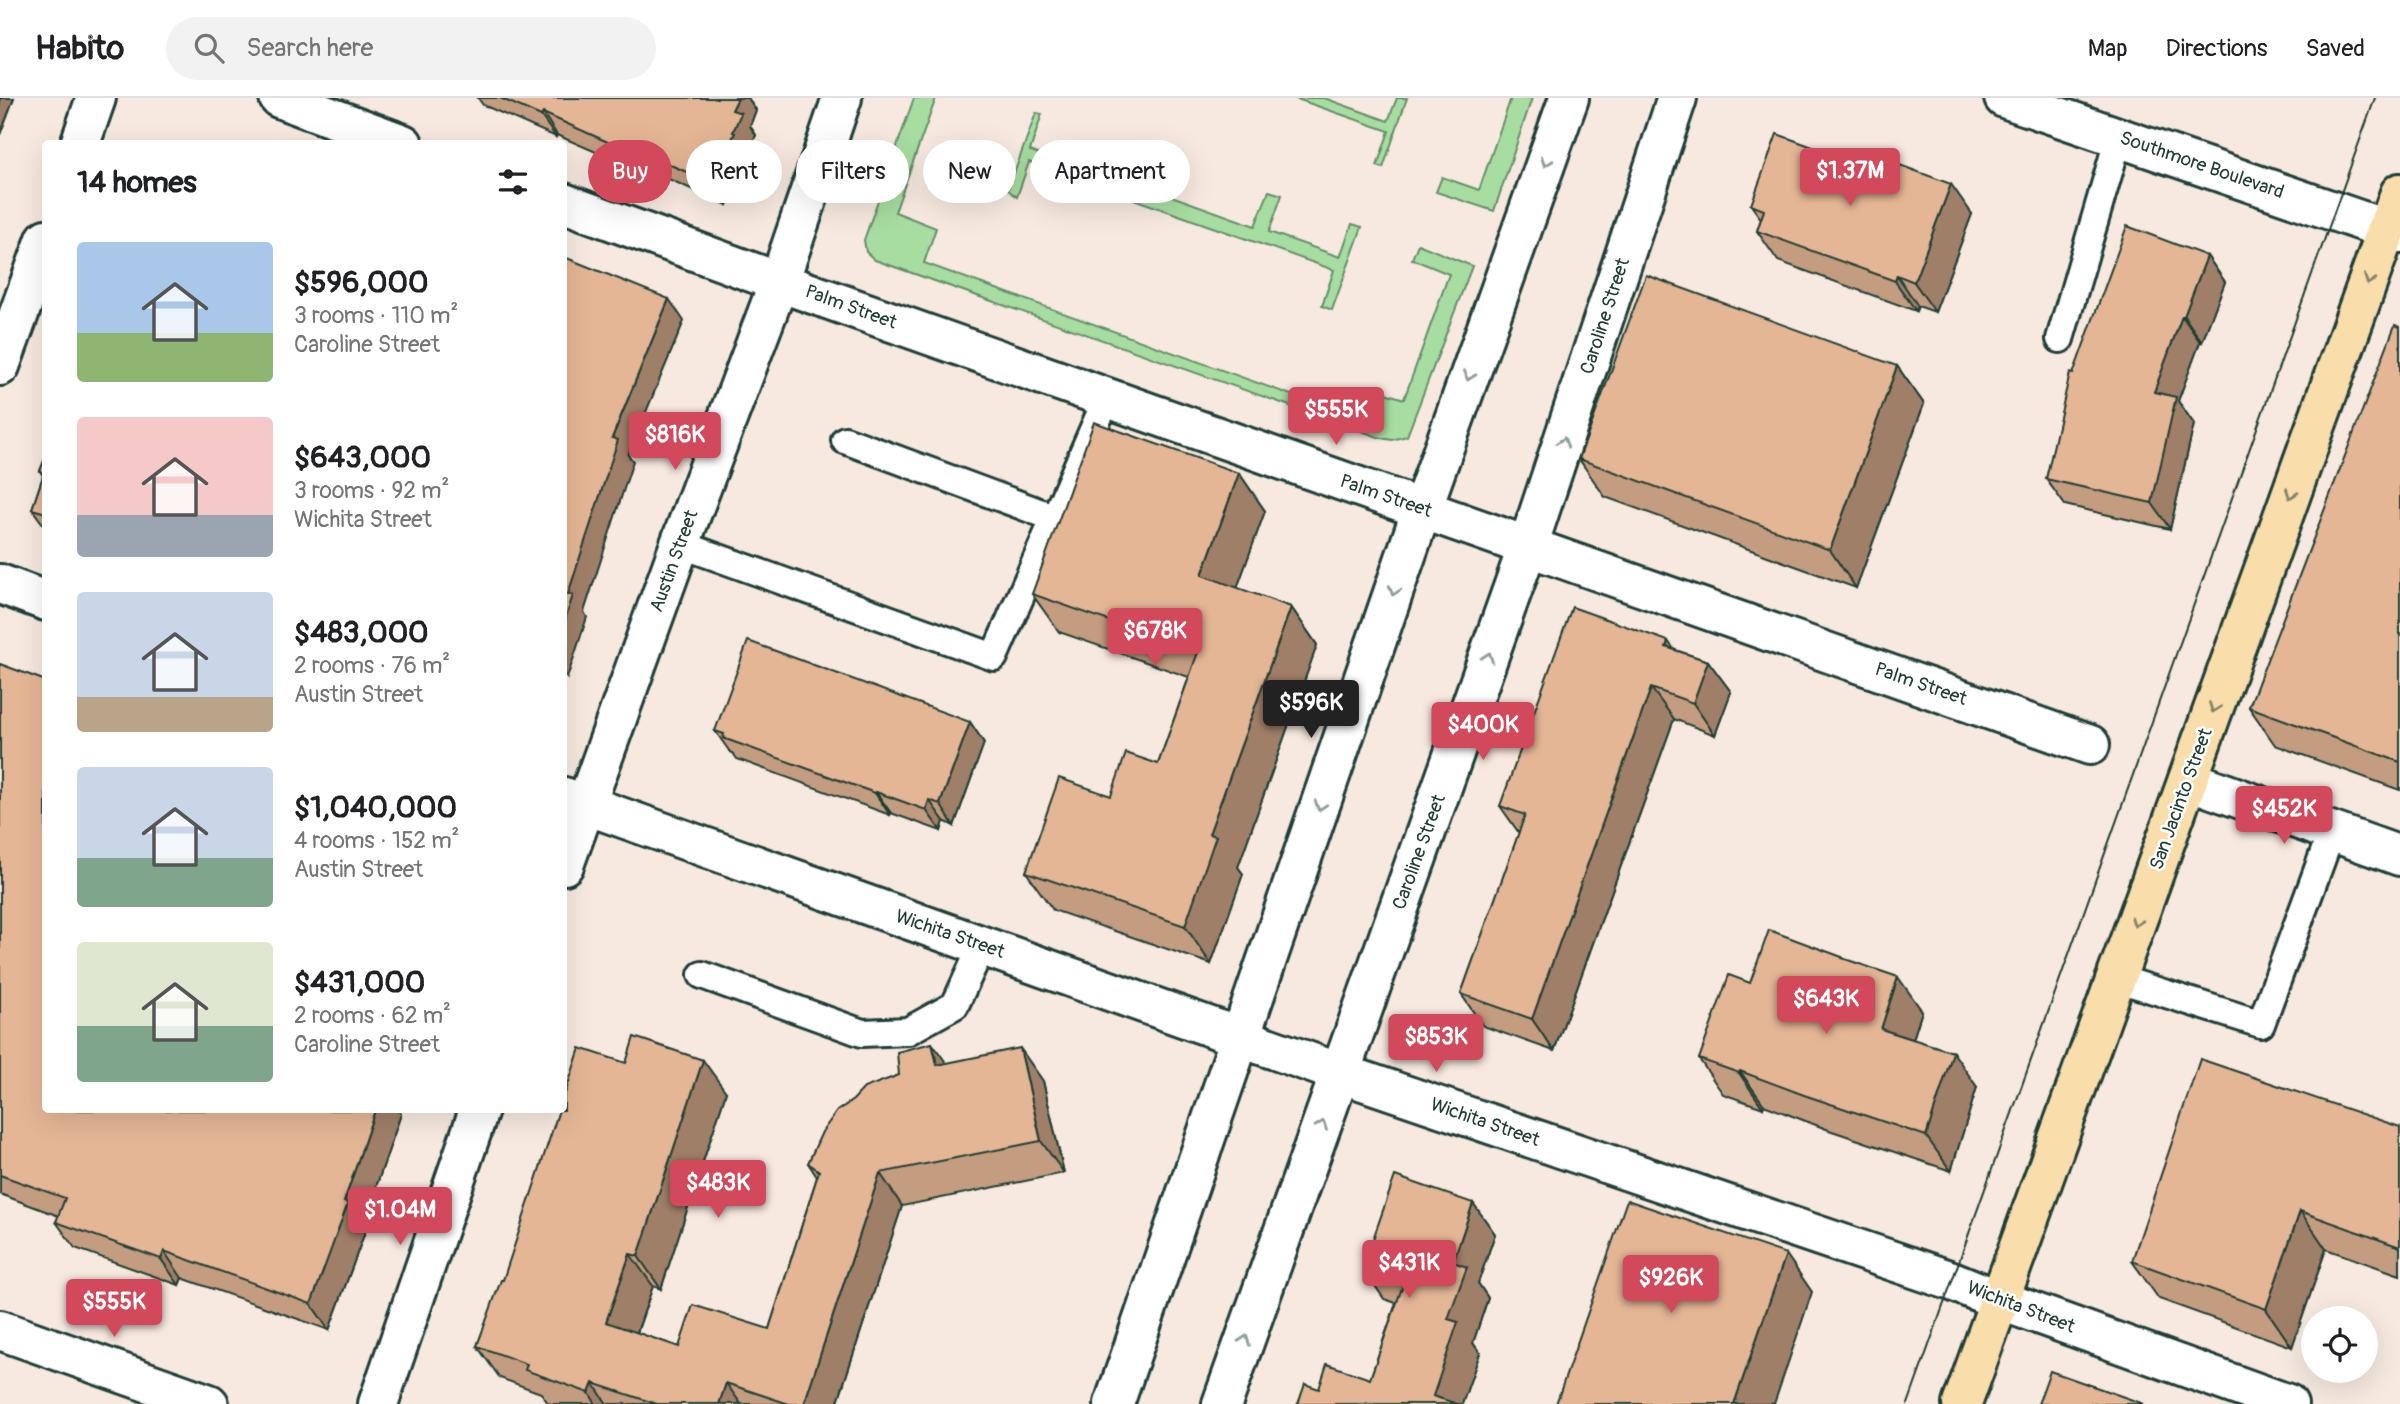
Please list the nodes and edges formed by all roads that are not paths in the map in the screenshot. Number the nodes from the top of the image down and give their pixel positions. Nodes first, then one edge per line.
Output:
1 (96, 98) edge
2 (279, 98) edge
3 (842, 98) edge
4 (1569, 98) edge
5 (1677, 98) edge
6 (2004, 98) edge
7 (2119, 137) junction
8 (81, 140) edge
9 (392, 140) edge
10 (2400, 193) edge
11 (567, 204) edge
12 (2394, 231) edge
13 (42, 251) edge
14 (779, 282) junction
15 (2060, 339) dead end
16 (0, 366) edge
17 (1107, 398) junction
18 (845, 440) dead end
19 (1422, 509) junction
20 (1055, 518) junction
21 (680, 544) junction
22 (1528, 545) junction
23 (0, 584) edge
24 (42, 600) edge
25 (2091, 745) dead end
26 (2188, 780) junction
27 (574, 801) edge
28 (2332, 831) junction
29 (567, 846) edge
30 (2400, 856) edge
31 (982, 946) junction
32 (702, 975) dead end
33 (2116, 978) junction
34 (1240, 1037) junction
35 (1340, 1073) junction
36 (478, 1113) edge
37 (1999, 1300) junction
38 (0, 1329) edge
39 (209, 1404) edge
40 (377, 1404) edge
41 (1114, 1404) edge
42 (1222, 1404) edge
43 (1962, 1404) edge
44 (2288, 1404) edge

1 - 8 street
2 - 9 street
3 - 14 street, Austin Street
4 -> 19 street
22 -> 5 street, Caroline Street
6 - 7 street, Southmore Boulevard
7 - 12 street, Southmore Boulevard
7 - 15 lane
10 - 12 main road, San Jacinto Street
11 - 14 street, Palm Street
12 -> 26 main road, San Jacinto Street
13 - 16 street
14 - 17 street, Palm Street
14 - 21 street, Austin Street
17 - 19 street, Palm Street
17 - 20 lane
18 - 20 lane
19 - 22 street, Palm Street
19 -> 34 street
20 - 21 lane
21 - 27 street, Austin Street
22 - 25 street, Palm Street
35 -> 22 street, Caroline Street
23 - 24 street
26 - 28 street
26 -> 33 main road, San Jacinto Street
27 - 29 street, Austin Street
27 - 31 street, Wichita Street
28 - 30 street
28 - 33 lane
31 - 32 lane
31 - 34 street, Wichita Street
33 - 37 main road, San Jacinto Street
34 - 35 street, Wichita Street
34 - 41 street
35 - 37 street, Wichita Street
42 -> 35 street, Caroline Street
36 - 40 street
37 - 43 main road, San Jacinto Street
37 - 44 street, Wichita Street
38 - 39 street

